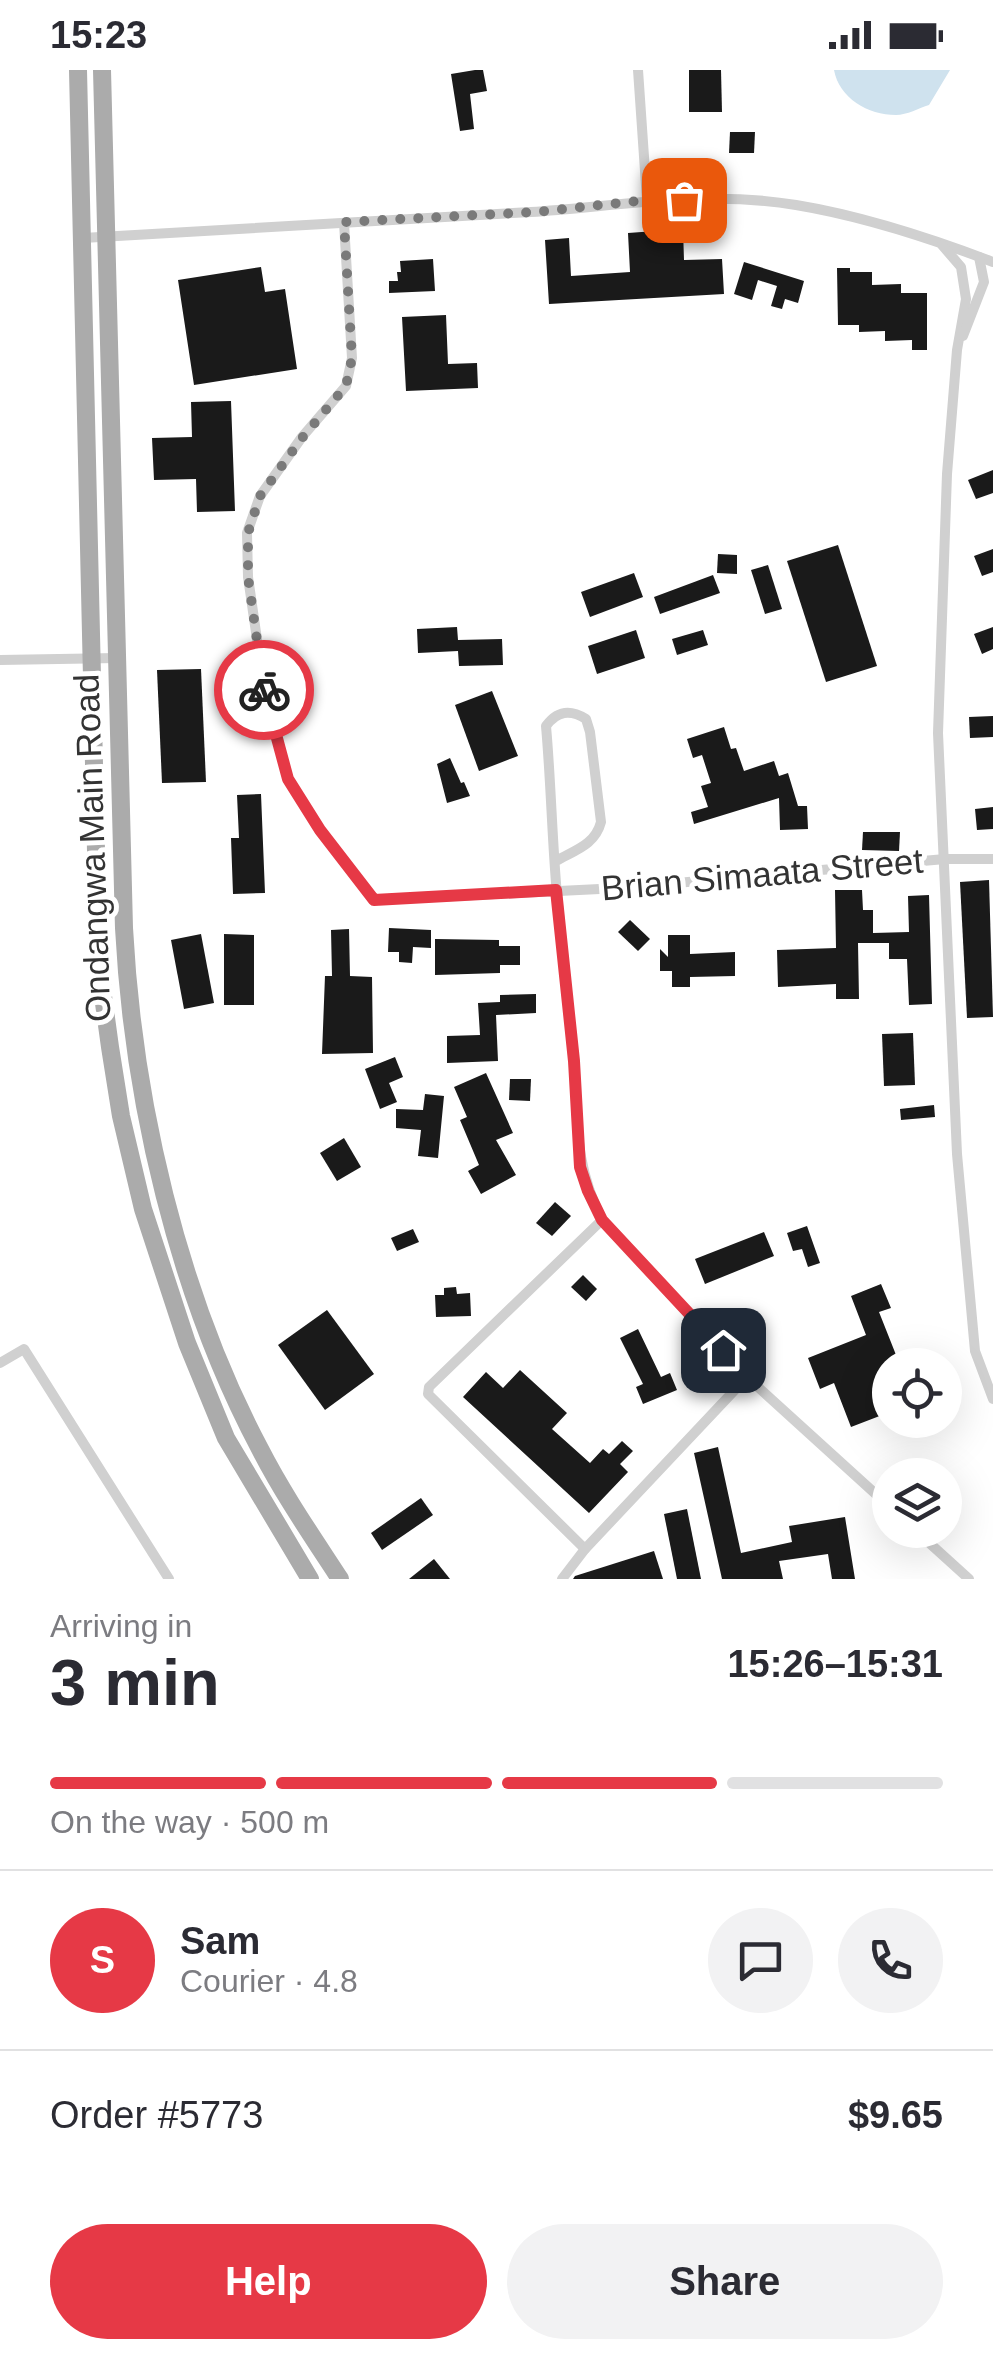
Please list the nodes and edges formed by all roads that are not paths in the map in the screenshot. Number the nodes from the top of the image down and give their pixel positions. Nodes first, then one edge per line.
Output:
1 (78, 70) edge
2 (102, 70) edge
3 (638, 70) edge
4 (647, 200) junction
5 (344, 222) junction
6 (107, 237) junction
7 (82, 238) junction
8 (942, 245) junction
9 (979, 257) junction
10 (993, 262) edge
11 (993, 295) edge
12 (975, 310) junction
13 (956, 350) junction
14 (116, 658) junction
15 (90, 659) junction
16 (0, 660) edge
17 (944, 859) junction
18 (993, 859) edge
19 (556, 861) junction
20 (556, 890) junction
21 (602, 1220) junction
22 (0, 1363) edge
23 (748, 1377) junction
24 (993, 1399) edge
25 (872, 1491) edge
26 (315, 1541) junction
27 (934, 1548) edge
28 (585, 1549) junction
29 (295, 1555) junction
30 (169, 1579) edge
31 (310, 1579) edge
32 (340, 1579) edge
33 (562, 1579) edge
34 (968, 1579) edge

1 - 7 main road, Ondangwa Main Road
2 - 6 main road, Ondangwa Main Road
3 - 4 street
4 - 5 street
4 - 8 street
5 - 6 street
5 - 20 street, Brian Simaata Street
6 - 7 street
6 - 14 main road, Ondangwa Main Road
7 - 15 main road, Ondangwa Main Road
8 - 9 street
8 - 13 street
9 - 10 street
9 - 12 street
11 - 12 street
12 - 13 street
13 - 17 street
14 - 15 street
14 - 26 main road, Ondangwa Main Road
15 - 16 street
15 - 29 main road, Ondangwa Main Road
17 - 18 street, Brian Simaata Street
17 - 20 street, Brian Simaata Street
17 - 24 street
19 - 19 street
19 - 20 street
20 - 21 street
21 - 23 street
21 - 28 street
22 - 30 street
23 - 25 street
23 - 28 street
26 - 29 main road
26 - 32 main road, Ondangwa Main Road
27 - 34 street
28 - 33 street
29 - 31 main road, Ondangwa Main Road

